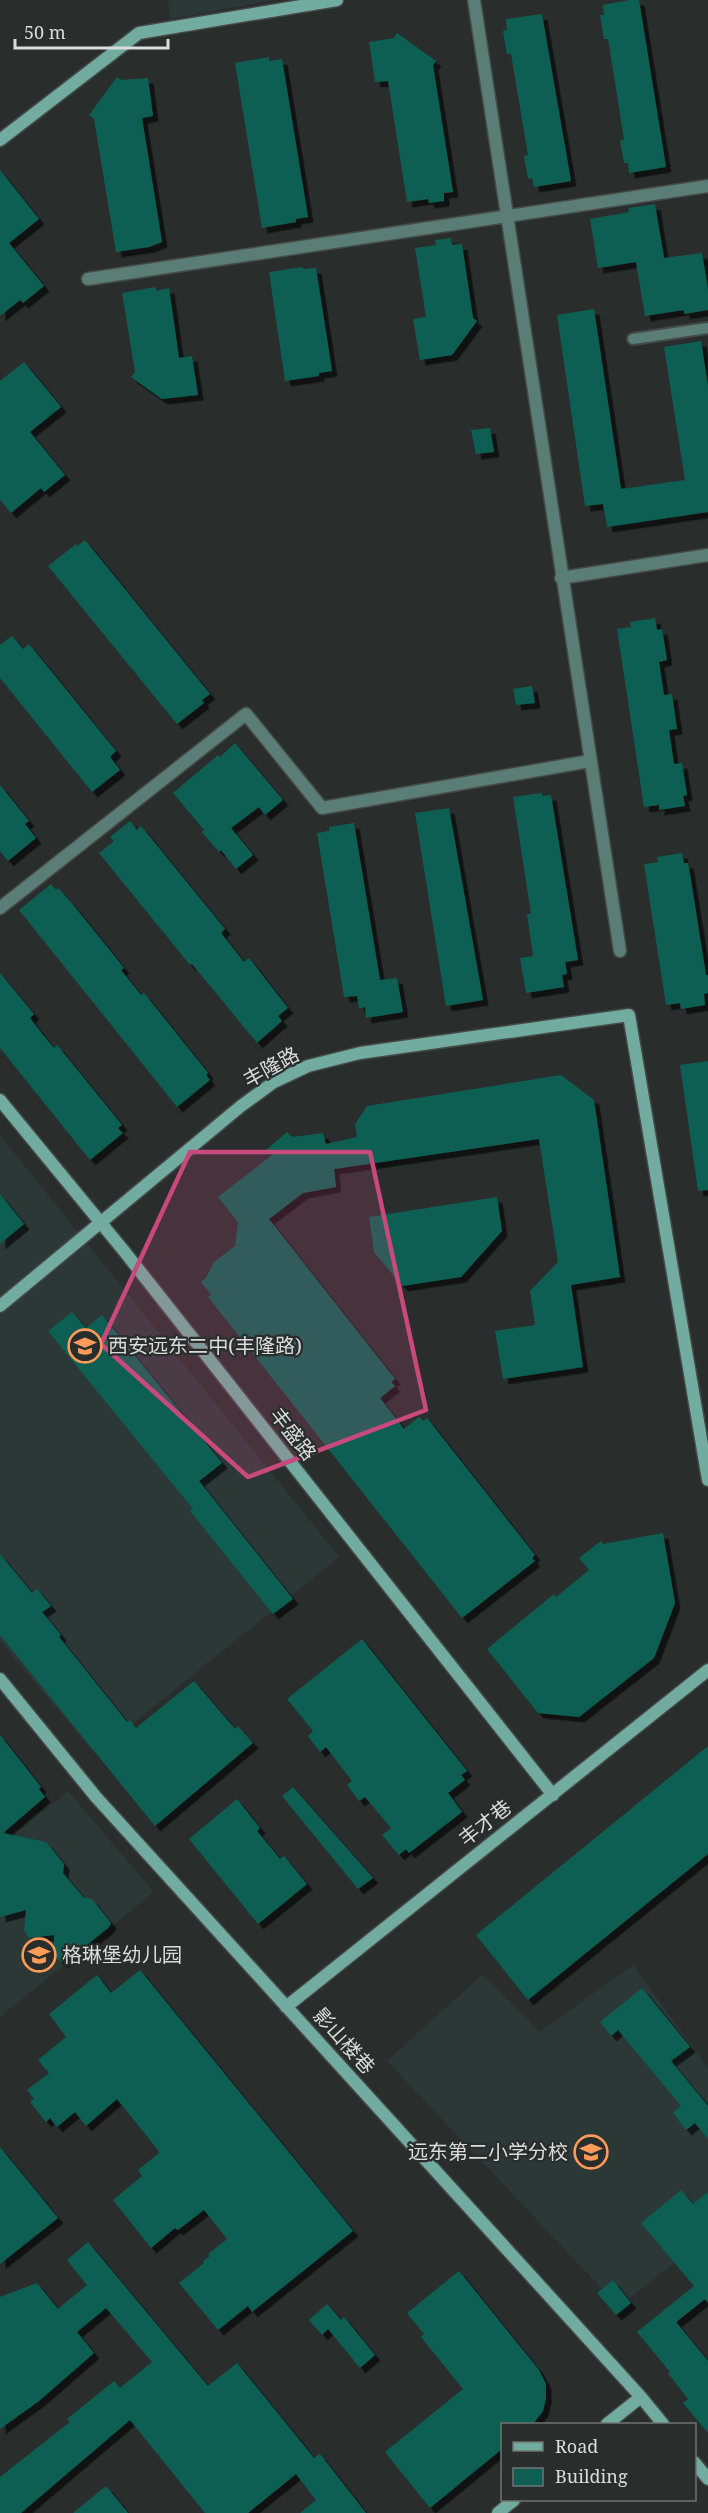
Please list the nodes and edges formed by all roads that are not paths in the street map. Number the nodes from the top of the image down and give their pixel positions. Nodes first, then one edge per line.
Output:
1 (337, 0) edge
2 (474, 0) edge
3 (0, 141) edge
4 (708, 186) edge
5 (507, 217) junction
6 (88, 279) dead end
7 (708, 328) edge
8 (633, 339) dead end
9 (708, 555) edge
10 (561, 578) junction
11 (590, 761) junction
12 (0, 908) edge
13 (620, 951) dead end
14 (0, 1100) edge
15 (100, 1223) junction
16 (0, 1306) edge
17 (708, 1480) edge
18 (708, 1670) edge
19 (0, 1679) edge
20 (553, 1795) junction
21 (286, 2007) junction
22 (641, 2397) junction
23 (608, 2423) edge
24 (662, 2423) edge
25 (696, 2464) edge
26 (708, 2479) edge
27 (512, 2501) edge
28 (498, 2513) edge

1 - 3 street
2 - 5 street
4 - 5 street
5 - 6 street
5 - 10 street
7 - 8 lane
9 - 10 street
10 - 11 street
11 - 12 street
11 - 13 street
14 - 15 street, 丰盛路
15 - 16 street, 丰隆路
15 - 17 street, 丰隆路
15 - 20 street, 丰盛路
18 - 20 street, 丰才巷
19 - 21 street, 影山楼巷
20 - 21 street, 丰才巷
21 - 22 street, 影山楼巷
22 - 23 street
22 - 24 street, 影山楼巷
25 - 26 street
27 - 28 street

